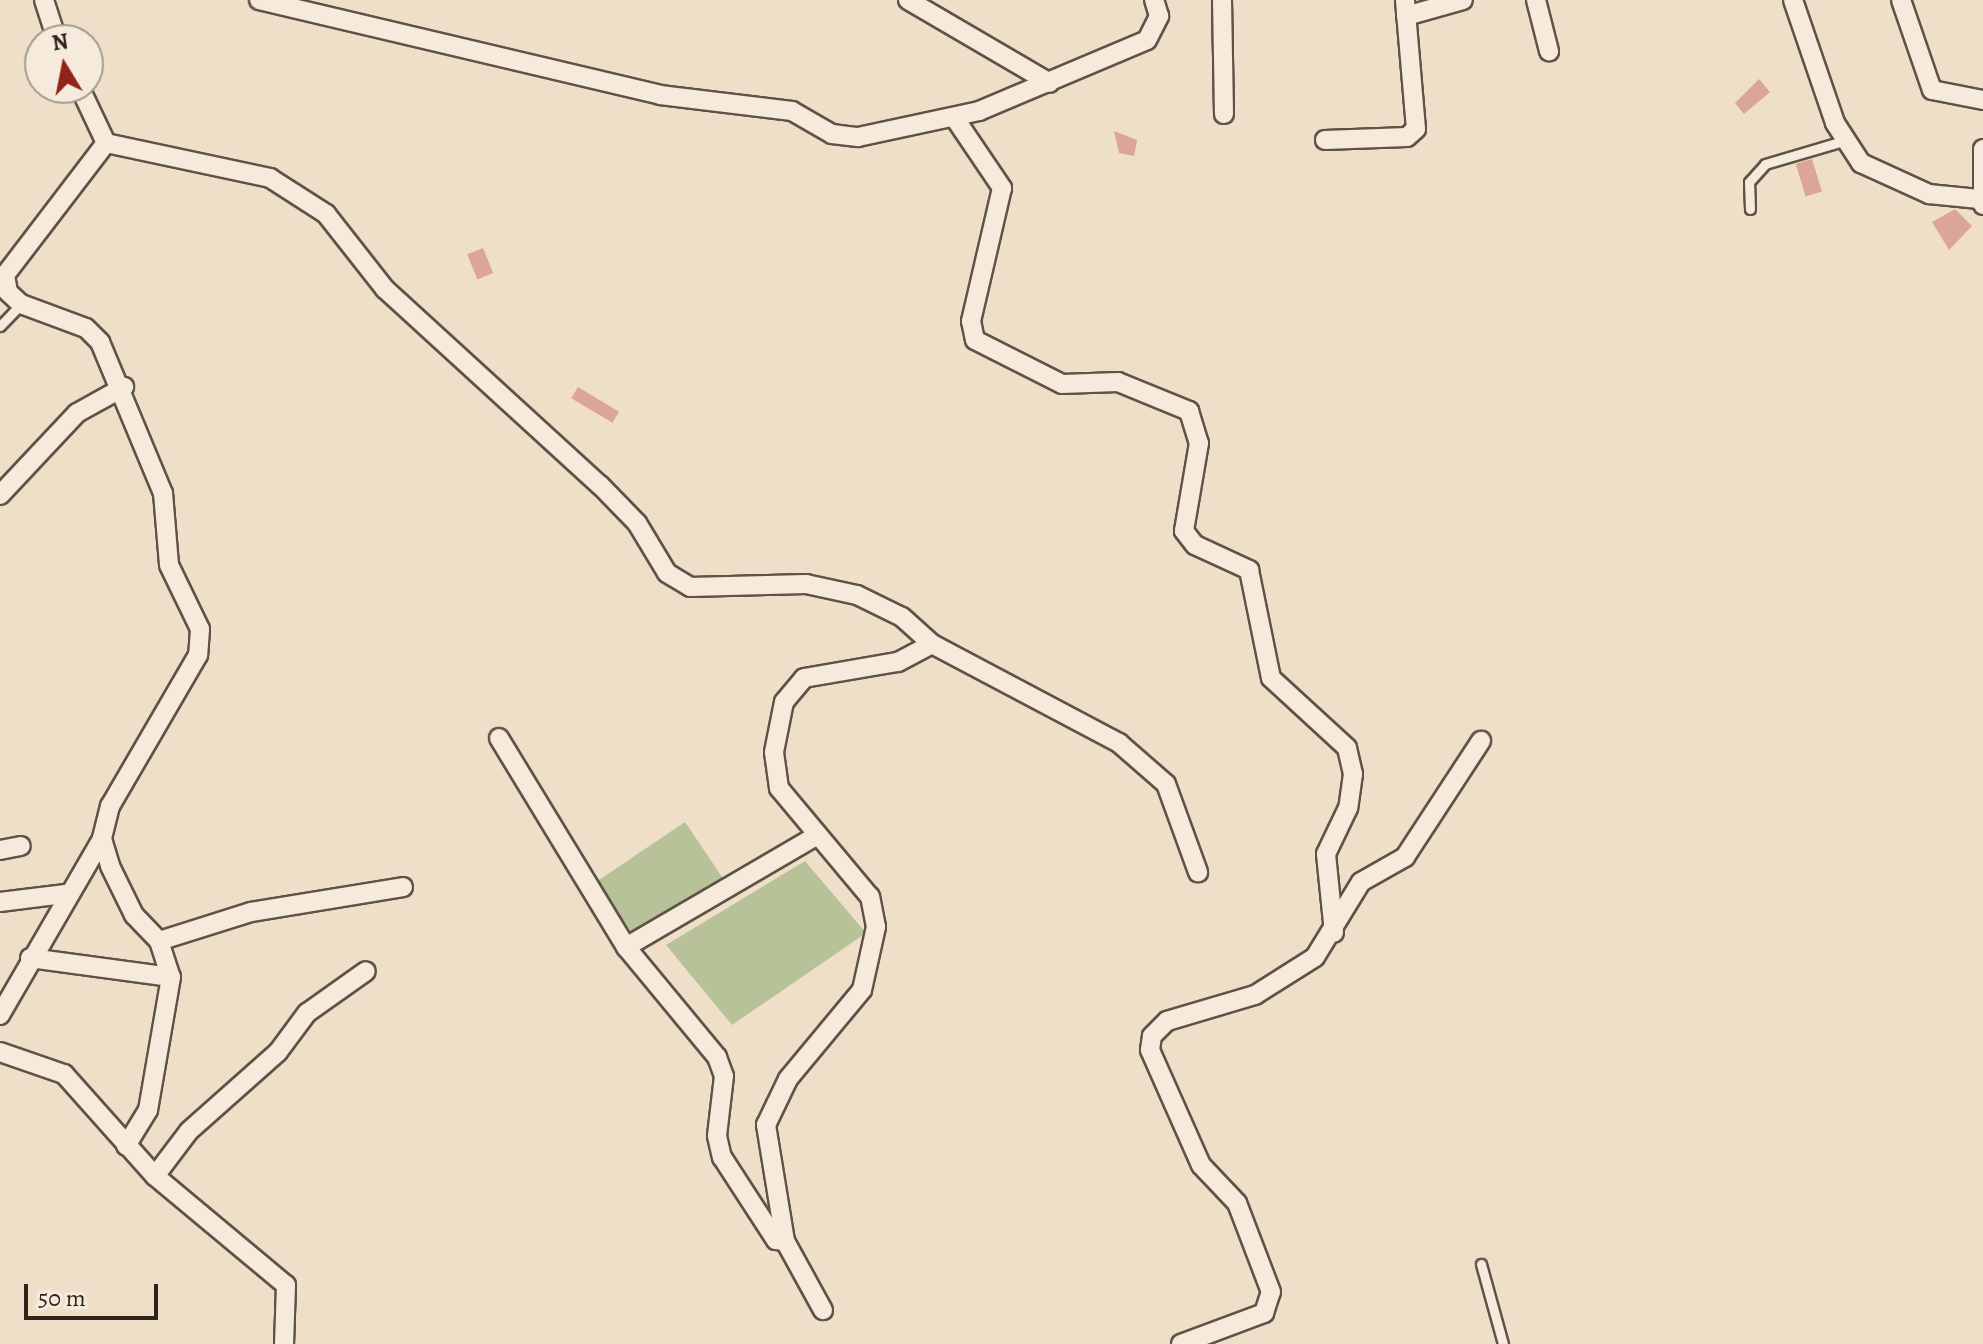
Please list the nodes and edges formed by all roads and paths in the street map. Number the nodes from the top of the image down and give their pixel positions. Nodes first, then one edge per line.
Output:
1 (44, 0) edge
2 (259, 0) edge
3 (908, 0) edge
4 (1222, 0) edge
5 (1463, 0) edge
6 (1536, 0) edge
7 (1793, 0) edge
8 (1901, 0) edge
9 (1156, 1) edge
10 (1406, 8) edge
11 (52, 24) edge
12 (1549, 51) dead end
13 (1050, 83) junction
14 (1983, 100) edge
15 (88, 104) edge
16 (1224, 114) dead end
17 (954, 117) junction
18 (1325, 140) dead end
19 (1843, 141) junction
20 (106, 143) junction
21 (1983, 149) edge
22 (1981, 202) edge
23 (1750, 209) dead end
24 (21, 304) junction
25 (0, 326) edge
26 (124, 387) junction
27 (0, 495) edge
28 (932, 644) junction
29 (499, 738) dead end
30 (1481, 741) dead end
31 (818, 835) junction
32 (102, 839) junction
33 (21, 846) dead end
34 (0, 850) edge
35 (1198, 872) dead end
36 (403, 887) dead end
37 (64, 894) junction
38 (0, 902) edge
39 (1334, 933) junction
40 (159, 941) junction
41 (626, 947) junction
42 (30, 958) junction
43 (366, 971) dead end
44 (171, 977) junction
45 (0, 1015) edge
46 (0, 1052) edge
47 (126, 1146) junction
48 (155, 1176) junction
49 (785, 1241) junction
50 (1481, 1264) dead end
51 (823, 1310) dead end
52 (284, 1344) edge
53 (1181, 1344) edge
54 (1503, 1344) edge

1 - 11 street
2 - 17 street
3 - 13 street
4 - 16 street
5 - 10 street
6 - 12 street
7 - 19 street
8 - 14 street
9 - 13 street
10 - 18 street
13 - 17 street
15 - 20 street
17 - 39 street
19 - 22 street
19 - 23 lane
20 - 24 street
20 - 28 street
21 - 22 street
24 - 25 lane
24 - 26 street
26 - 27 street
26 - 32 street
28 - 31 street
28 - 35 street
29 - 41 street
30 - 39 street
31 - 41 street
31 - 49 street
32 - 37 street
32 - 40 street
33 - 34 street
36 - 40 street
37 - 38 street
37 - 42 street
39 - 53 street
40 - 44 street
41 - 49 street
42 - 44 street
42 - 45 street
43 - 48 street
44 - 47 street
46 - 47 street
47 - 48 street
48 - 52 street
49 - 51 street
50 - 54 lane

